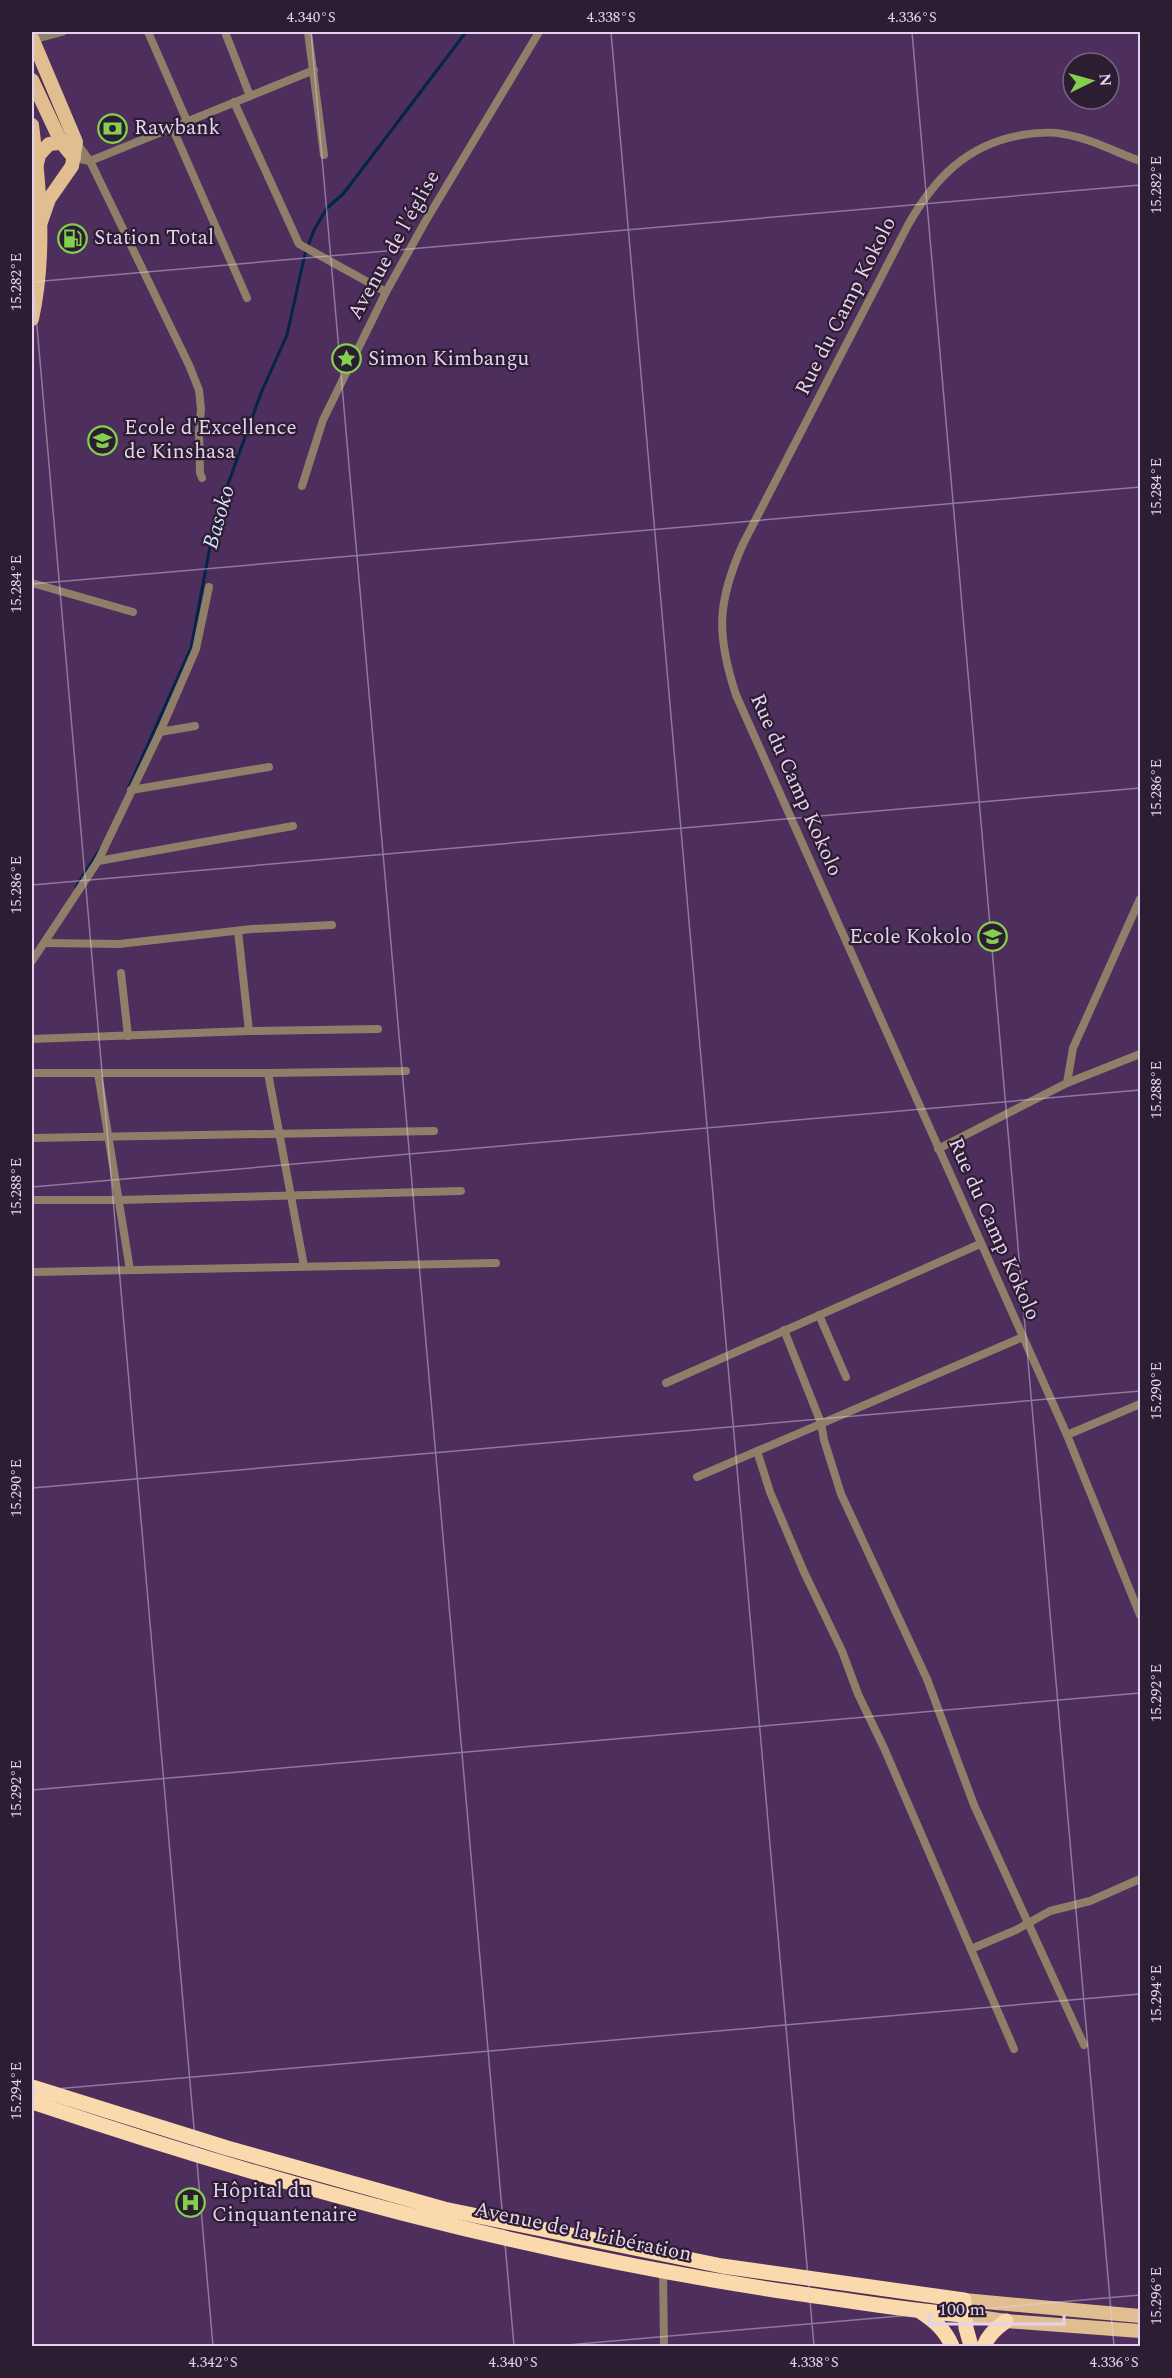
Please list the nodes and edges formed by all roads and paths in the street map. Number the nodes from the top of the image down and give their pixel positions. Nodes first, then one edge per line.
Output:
1 (63, 32) edge
2 (148, 32) edge
3 (225, 32) edge
4 (308, 32) edge
5 (539, 32) edge
6 (32, 39) edge
7 (314, 70) junction
8 (32, 80) edge
9 (249, 96) junction
10 (234, 102) junction
11 (188, 121) junction
12 (32, 125) edge
13 (172, 127) junction
14 (61, 142) junction
15 (76, 142) junction
16 (324, 155) dead end
17 (74, 158) junction
18 (90, 161) junction
19 (1140, 161) edge
20 (37, 170) junction
21 (42, 222) junction
22 (386, 292) junction
23 (247, 298) dead end
24 (32, 319) edge
25 (202, 478) dead end
26 (302, 486) dead end
27 (32, 583) edge
28 (209, 587) dead end
29 (133, 612) dead end
30 (195, 726) dead end
31 (160, 732) junction
32 (269, 767) dead end
33 (131, 790) junction
34 (293, 826) dead end
35 (98, 861) junction
36 (1140, 899) edge
37 (332, 925) dead end
38 (238, 931) junction
39 (45, 943) junction
40 (32, 961) edge
41 (121, 973) dead end
42 (378, 1029) dead end
43 (249, 1031) junction
44 (129, 1036) junction
45 (32, 1039) edge
46 (1140, 1054) edge
47 (406, 1071) dead end
48 (32, 1073) edge
49 (98, 1073) junction
50 (268, 1073) junction
51 (1067, 1083) junction
52 (434, 1131) dead end
53 (279, 1133) junction
54 (32, 1138) edge
55 (108, 1138) junction
56 (938, 1149) junction
57 (461, 1191) dead end
58 (291, 1196) junction
59 (32, 1200) edge
60 (119, 1200) junction
61 (980, 1244) junction
62 (496, 1263) dead end
63 (304, 1266) junction
64 (130, 1270) junction
65 (32, 1272) edge
66 (819, 1315) junction
67 (784, 1330) junction
68 (1023, 1337) junction
69 (846, 1377) dead end
70 (666, 1383) dead end
71 (1140, 1404) edge
72 (821, 1423) junction
73 (1067, 1435) junction
74 (757, 1451) junction
75 (697, 1477) dead end
76 (1140, 1615) edge
77 (1140, 1879) edge
78 (1029, 1921) junction
79 (971, 1949) junction
80 (1084, 2045) dead end
81 (1014, 2049) dead end
82 (32, 2086) edge
83 (32, 2102) edge
84 (663, 2271) junction
85 (946, 2298) junction
86 (964, 2308) junction
87 (919, 2310) junction
88 (946, 2314) junction
89 (1140, 2316) edge
90 (1006, 2321) junction
91 (1140, 2331) edge
92 (664, 2346) edge
93 (953, 2346) edge
94 (971, 2346) edge
95 (984, 2346) edge

1 - 6 street
2 - 11 street
3 - 9 street
4 - 7 street
5 - 22 street, Avenue de l'église
6 - 15 main road
7 - 9 street
7 - 16 street
8 - 14 main road
9 - 10 street
10 - 11 street
10 - 22 street
11 - 13 street
12 - 20 main road
13 - 18 street
13 - 23 street
14 - 15 main road
14 - 17 main road
14 - 20 main road
15 - 17 main road
15 - 18 street
17 - 18 street
17 - 21 main road
18 - 25 street
19 - 56 street, Rue du Camp Kokolo
20 - 21 main road
21 - 24 main road
22 - 26 street, Avenue de l'église
27 - 29 street
28 - 31 street
30 - 31 street
31 - 33 street
32 - 33 street
33 - 35 street
34 - 35 street
35 - 39 street
36 - 51 street
37 - 38 street
38 - 39 street
38 - 43 street
39 - 40 street
41 - 44 street
42 - 43 street
43 - 44 street
44 - 45 street
46 - 51 street
47 - 50 street
48 - 49 street
49 - 50 street
49 - 55 street
50 - 53 street
51 - 56 street
52 - 53 street
53 - 55 street
53 - 58 street
54 - 55 street
55 - 60 street
56 - 61 street, Rue du Camp Kokolo
57 - 58 street
58 - 60 street
58 - 63 street
59 - 60 street
60 - 64 street
61 - 66 street
61 - 68 street, Rue du Camp Kokolo
62 - 63 street
63 - 64 street
64 - 65 street
66 - 67 street
66 - 69 street
67 - 70 street
67 - 72 street
68 - 72 street
68 - 73 street, Rue du Camp Kokolo
71 - 73 street
72 - 74 street
72 - 78 street
73 - 76 street, Rue du Camp Kokolo
74 - 75 street
74 - 79 street
77 - 78 street
78 - 79 street
78 - 80 street
79 - 81 street
82 - 85 highway, Avenue de la Libération
83 - 84 highway, Avenue de la Libération
84 - 87 highway, Avenue de la Libération
84 - 92 street
85 - 86 highway, Avenue de la Libération
85 - 88 highway
86 - 88 highway, Avenue de la Libération
86 - 89 main road, Avenue de la Libération
86 - 90 main road, Avenue de la Libération
86 - 94 highway
87 - 88 highway, Avenue de la Libération
87 - 93 highway
88 - 93 highway
90 - 91 main road, Avenue de la Libération
90 - 95 highway

